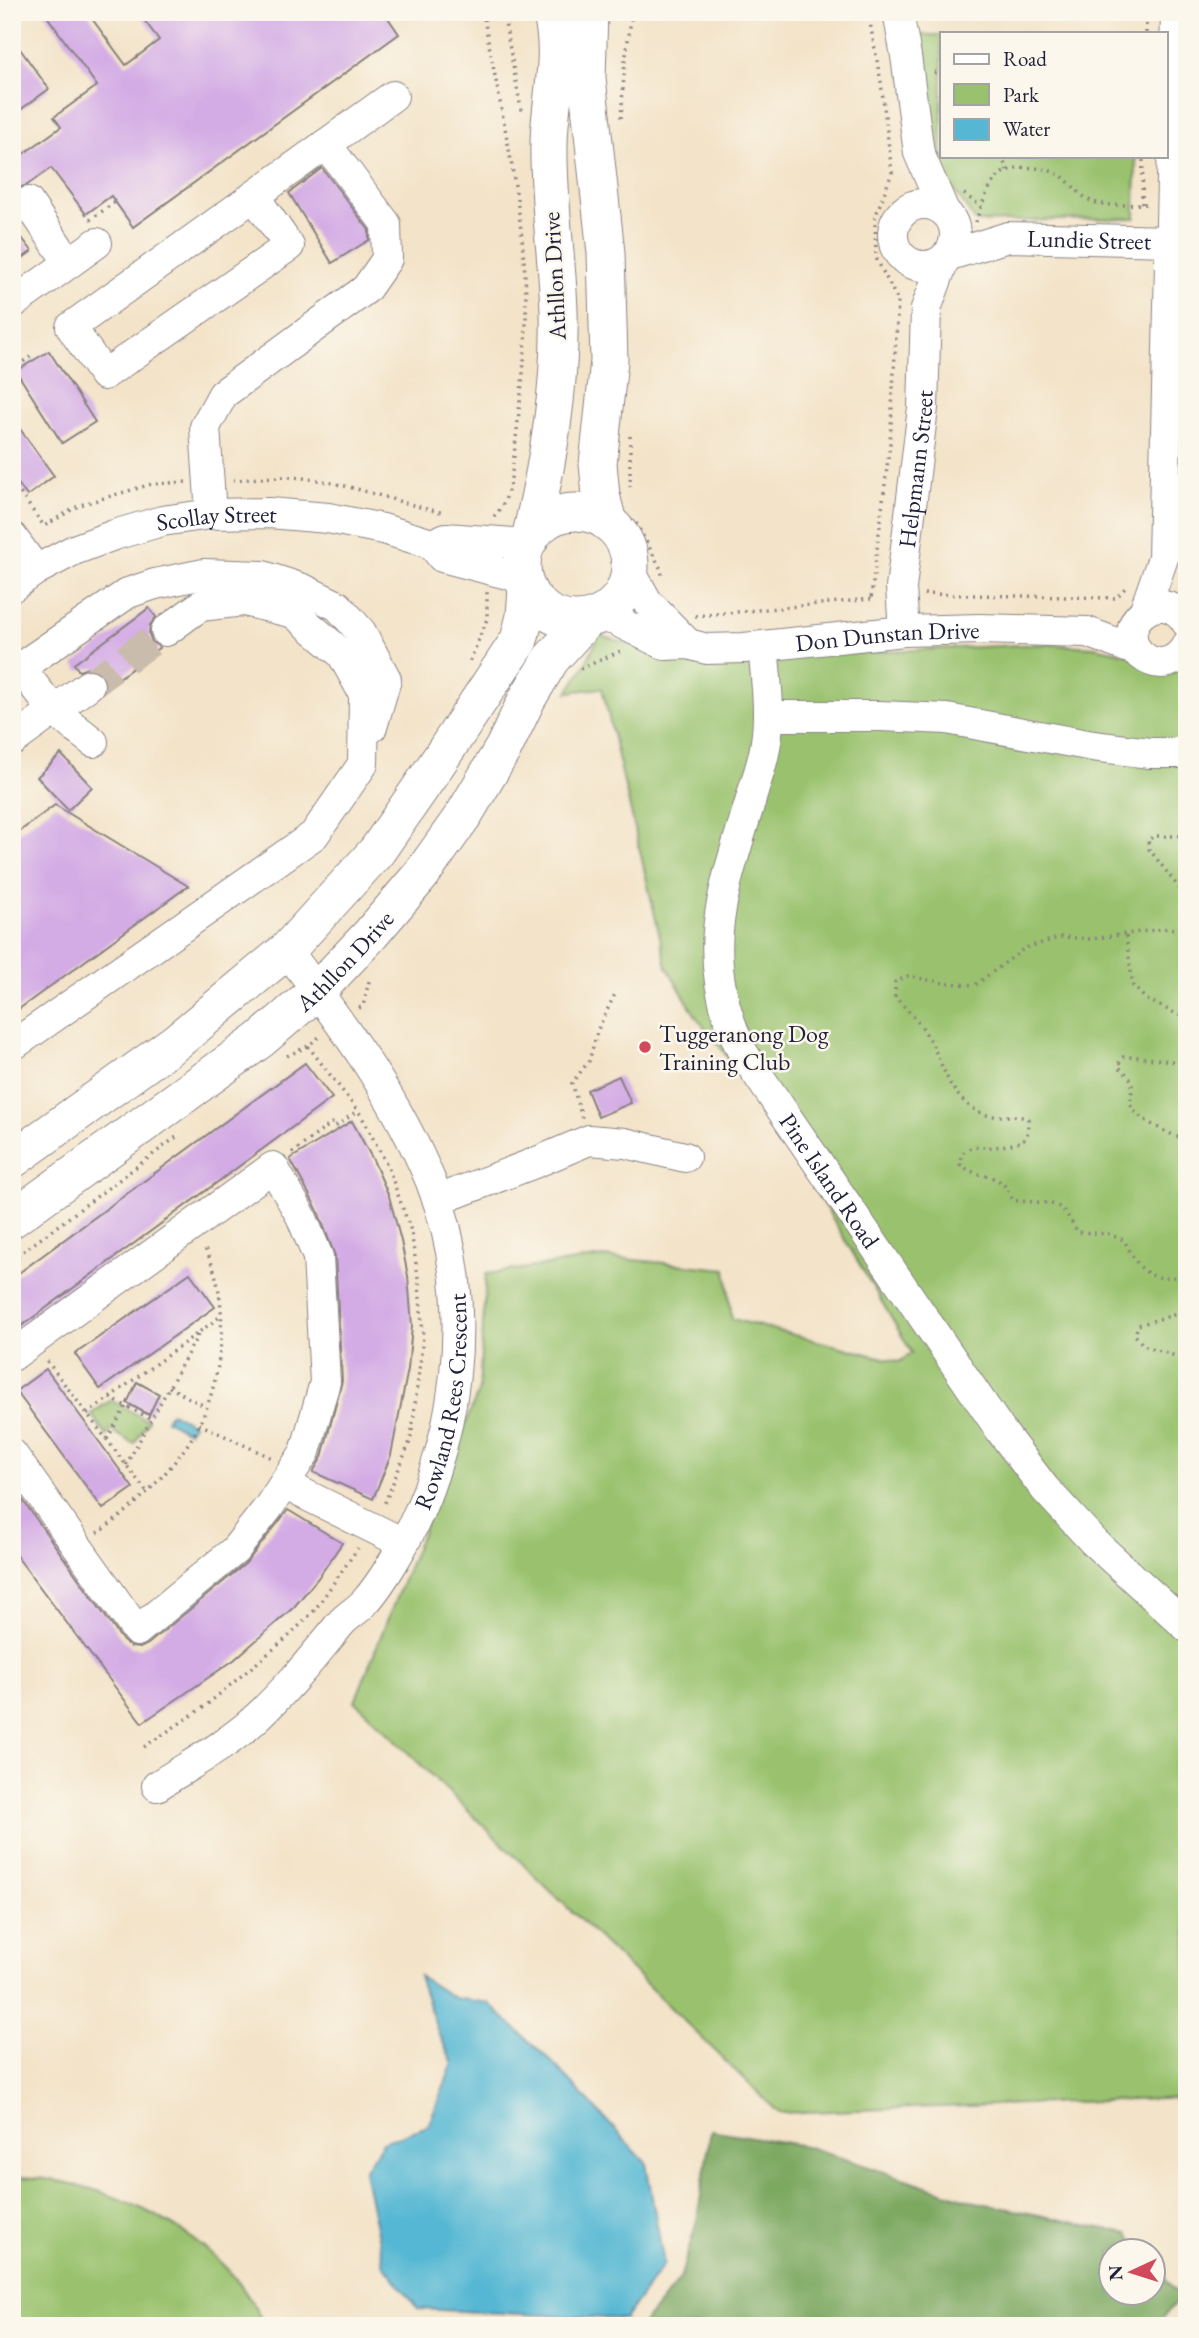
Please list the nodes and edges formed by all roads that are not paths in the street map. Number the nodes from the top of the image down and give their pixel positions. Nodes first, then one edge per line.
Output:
1 (551, 12) edge
2 (589, 12) edge
3 (898, 12) edge
4 (1176, 12) edge
5 (393, 96) dead end
6 (326, 144) junction
7 (919, 153) junction
8 (1179, 173) edge
9 (254, 196) junction
10 (28, 202) dead end
11 (944, 211) junction
12 (902, 213) junction
13 (1009, 237) junction
14 (1170, 241) junction
15 (97, 243) dead end
16 (946, 257) junction
17 (905, 259) junction
18 (69, 263) junction
19 (12, 304) edge
20 (926, 309) junction
21 (211, 514) junction
22 (608, 523) junction
23 (12, 537) edge
24 (1163, 558) junction
25 (527, 562) junction
26 (629, 569) junction
27 (263, 576) junction
28 (24, 579) edge
29 (200, 606) junction
30 (1143, 612) junction
31 (592, 617) junction
32 (1184, 617) edge
33 (166, 631) tunnel mouth
34 (904, 631) junction
35 (1087, 632) junction
36 (688, 644) junction
37 (763, 646) junction
38 (1137, 651) junction
39 (1184, 652) edge
40 (16, 671) edge
41 (89, 685) tunnel mouth
42 (54, 711) junction
43 (768, 716) junction
44 (12, 741) edge
45 (93, 742) dead end
46 (1187, 753) edge
47 (362, 762) junction
48 (287, 950) junction
49 (317, 991) junction
50 (12, 1046) edge
51 (685, 1157) dead end
52 (12, 1160) edge
53 (438, 1200) junction
54 (12, 1219) edge
55 (22, 1348) edge
56 (12, 1454) edge
57 (289, 1476) junction
58 (403, 1544) junction
59 (1187, 1627) edge
60 (157, 1786) dead end

1 - 25 main road, Athllon Drive
2 - 22 main road, Athllon Drive
3 - 7 street
4 - 8 street
5 - 6 street
6 - 9 street
6 - 21 street
7 - 11 street
7 - 12 street
8 - 14 street
9 - 9 street
10 - 18 street
11 - 12 street
11 - 13 street, Lundie Street
11 - 16 street
12 - 17 street
13 - 14 street, Lundie Street
13 - 16 street, Lundie Street
14 - 24 street
15 - 18 street
16 - 17 street
16 - 20 street, Helpmann Street
17 - 20 street, Helpmann Street
18 - 19 street
20 - 34 street, Helpmann Street
21 - 25 street, Scollay Street
21 - 28 street, Scollay Street
22 - 25 main road
22 - 26 main road
23 - 28 street
24 - 30 street
24 - 32 street
25 - 31 main road
25 - 48 main road, Athllon Drive
26 - 31 main road
26 - 36 street
27 - 29 street
27 - 40 street
27 - 47 street
29 - 33 street
29 - 47 street
30 - 32 street
30 - 35 street, Don Dunstan Drive
30 - 38 street
31 - 36 street, Don Dunstan Drive
31 - 49 main road, Athllon Drive
34 - 35 street, Don Dunstan Drive
34 - 37 street, Don Dunstan Drive
35 - 38 street, Don Dunstan Drive
36 - 37 street, Don Dunstan Drive
37 - 43 street, Pine Island Road
38 - 39 street, Don Dunstan Drive
40 - 42 street
41 - 42 street
42 - 44 street
42 - 45 street
43 - 46 street
43 - 59 street, Pine Island Road
47 - 50 street
48 - 49 street, Rowland Rees Crescent
48 - 52 main road, Athllon Drive
49 - 53 street, Rowland Rees Crescent
49 - 54 main road, Athllon Drive
51 - 53 street
53 - 58 street, Rowland Rees Crescent
55 - 57 street
56 - 57 street
57 - 58 street
58 - 60 street, Rowland Rees Crescent

